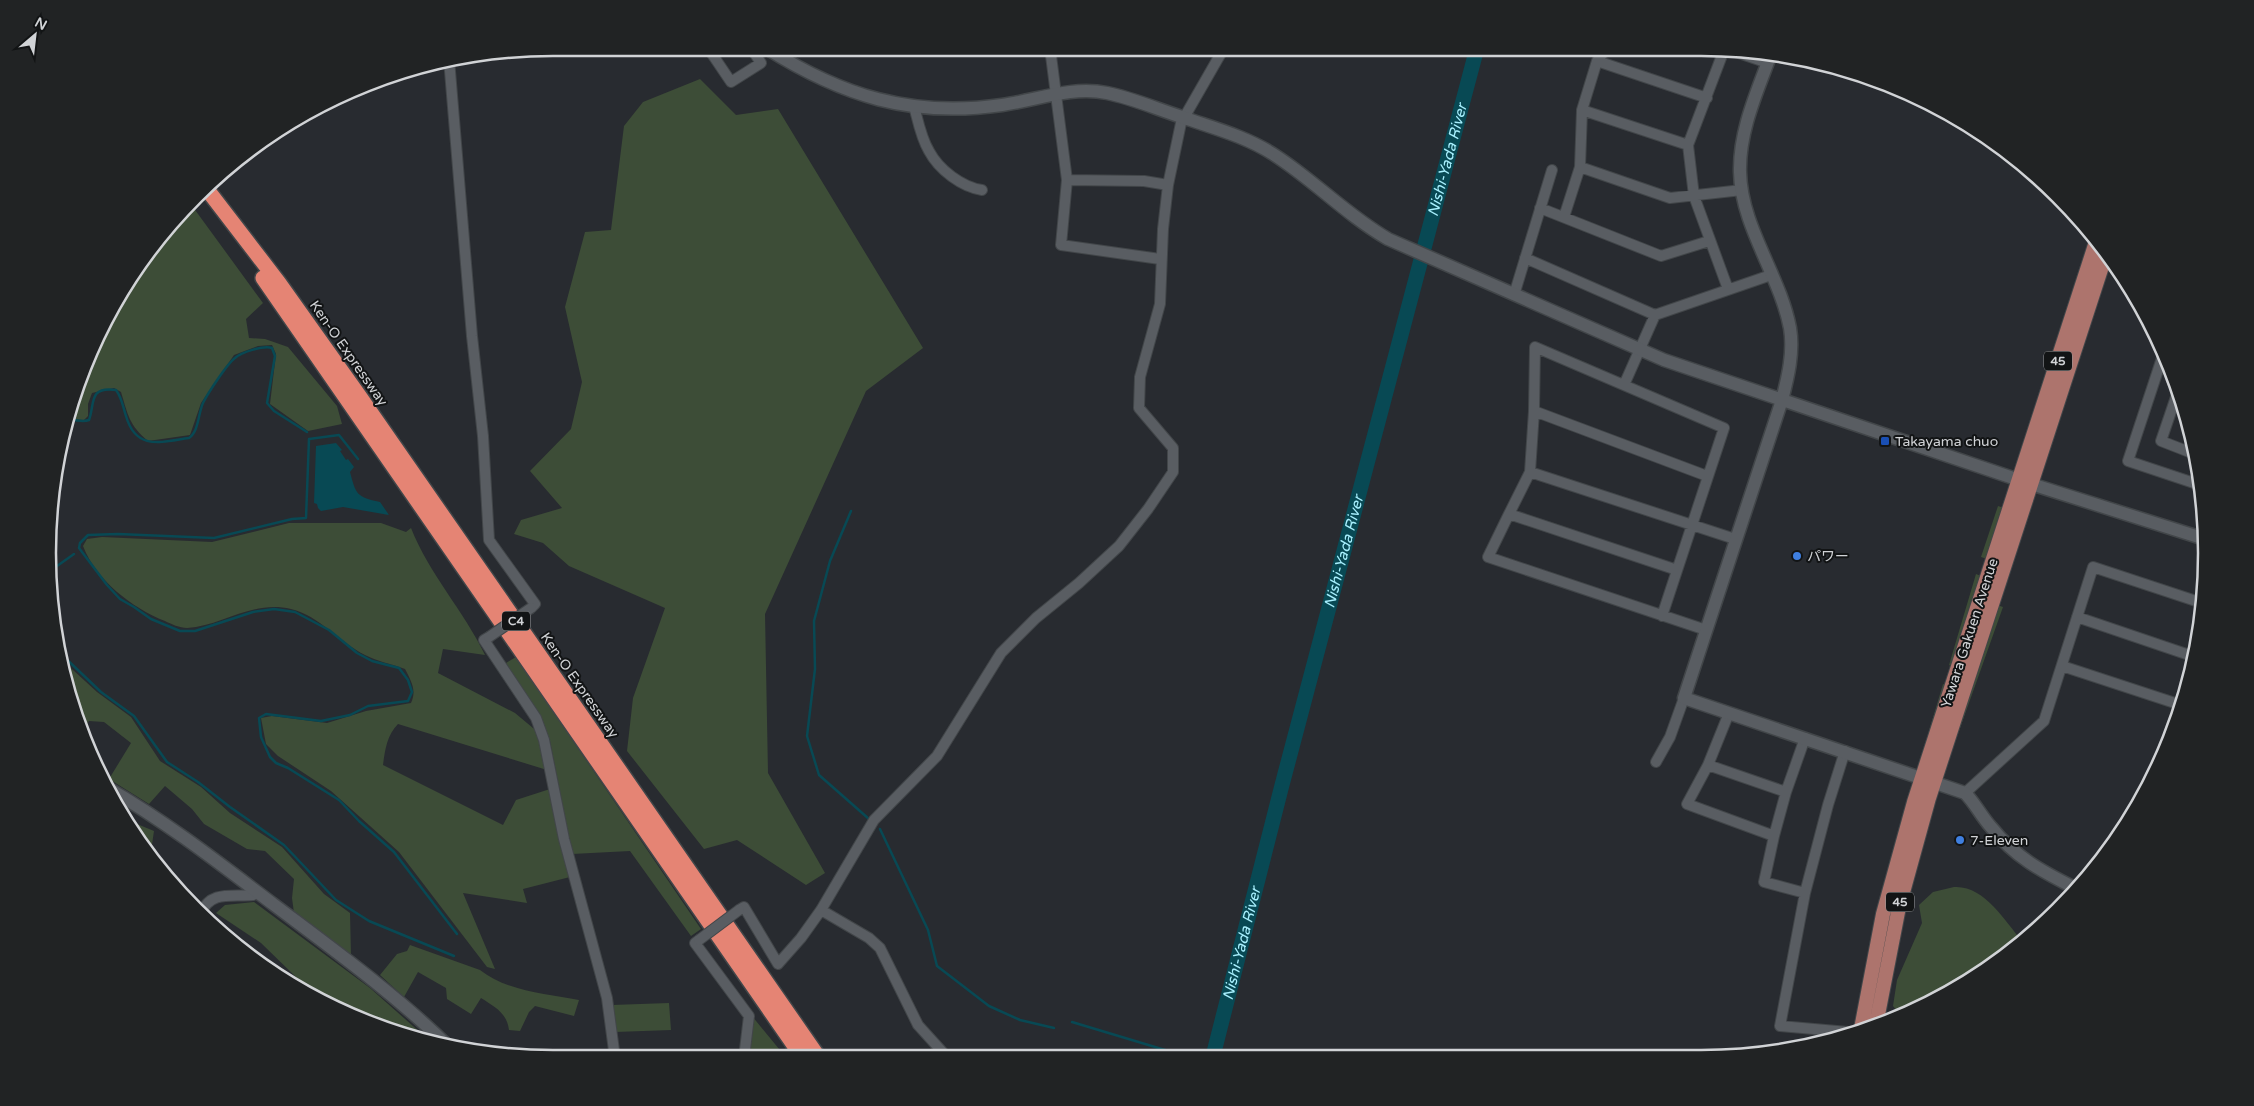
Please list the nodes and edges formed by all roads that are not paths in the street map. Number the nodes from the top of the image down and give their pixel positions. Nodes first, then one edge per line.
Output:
1 (713, 56) edge
2 (756, 56) edge
3 (779, 56) edge
4 (1051, 56) edge
5 (1219, 56) edge
6 (1601, 56) edge
7 (1722, 57) edge
8 (1769, 60) edge
9 (1597, 61) junction
10 (450, 67) edge
11 (1055, 94) junction
12 (1706, 98) junction
13 (914, 106) junction
14 (1582, 110) junction
15 (1183, 118) junction
16 (1688, 145) junction
17 (1580, 167) junction
18 (1552, 170) dead end
19 (1067, 180) junction
20 (1168, 185) junction
21 (982, 190) dead end
22 (1742, 190) junction
23 (209, 195) edge
24 (209, 196) edge
25 (1694, 196) junction
26 (1540, 208) junction
27 (1564, 217) junction
28 (1709, 241) junction
29 (2094, 249) edge
30 (1160, 258) junction
31 (1525, 258) junction
32 (2103, 262) edge
33 (1771, 275) junction
34 (1728, 289) junction
35 (1514, 295) junction
36 (1655, 315) junction
37 (1640, 350) junction
38 (2160, 364) edge
39 (1624, 385) junction
40 (1782, 400) junction
41 (2174, 403) edge
42 (1534, 410) junction
43 (2187, 450) edge
44 (1530, 472) junction
45 (1708, 476) junction
46 (2025, 482) junction
47 (2193, 483) edge
48 (1508, 514) junction
49 (1692, 525) junction
50 (2197, 537) edge
51 (1735, 540) junction
52 (1677, 570) junction
53 (2196, 601) edge
54 (1662, 616) junction
55 (2077, 616) junction
56 (1706, 630) junction
57 (2187, 654) edge
58 (2062, 666) junction
59 (1684, 698) junction
60 (2174, 703) edge
61 (1729, 713) junction
62 (1805, 738) junction
63 (1845, 751) junction
64 (1656, 762) dead end
65 (1708, 765) junction
66 (1928, 779) junction
67 (1786, 792) junction
68 (1965, 793) junction
69 (120, 795) edge
70 (1774, 836) junction
71 (2070, 885) edge
72 (257, 892) junction
73 (1805, 893) junction
74 (205, 906) edge
75 (821, 910) junction
76 (1878, 1017) edge
77 (1863, 1022) edge
78 (1836, 1031) edge
79 (437, 1036) edge
80 (614, 1050) edge
81 (745, 1050) edge
82 (797, 1050) edge
83 (813, 1050) edge
84 (941, 1050) edge

1 - 2 street
3 - 13 street
4 - 11 street
5 - 15 street
6 - 9 street
7 - 12 street
8 - 22 street
9 - 12 street
9 - 14 street
10 - 80 street, bridge
11 - 13 street
11 - 15 street
11 - 19 street
12 - 16 street
13 - 21 street
14 - 16 street
14 - 17 street
15 - 20 street
15 - 35 street
16 - 25 street
17 - 25 street
17 - 27 street
18 - 26 street
19 - 20 street
19 - 30 street
20 - 30 street
22 - 25 street
22 - 33 street
23 - 83 highway, Ken-O Expressway / C4
24 - 82 highway, Ken-O Expressway / C4
25 - 28 street
26 - 27 street
26 - 31 street
27 - 28 street
28 - 34 street
29 - 46 main road, Yawara Gakuen Avenue / 45
30 - 75 street
31 - 35 street
31 - 36 street
32 - 46 main road, Yawara Gakuen Avenue / 45
33 - 34 street
33 - 40 street
34 - 36 street
35 - 37 street
36 - 37 street
37 - 39 street
37 - 40 street
38 - 47 street
39 - 42 street
39 - 45 street
40 - 46 street
40 - 51 street
41 - 43 street
42 - 44 street
42 - 45 street
44 - 48 street
44 - 49 street
45 - 49 street
46 - 50 street
46 - 66 main road, Yawara Gakuen Avenue / 45
48 - 52 street
48 - 54 street
49 - 51 street
49 - 52 street
51 - 56 street
52 - 54 street
53 - 55 street
54 - 56 street
55 - 57 street
55 - 58 street
56 - 59 street
58 - 60 street
58 - 68 street
59 - 61 street
59 - 64 street
61 - 62 street
61 - 65 street
62 - 63 street
62 - 67 street
63 - 66 street
63 - 73 street
65 - 67 street
65 - 70 street
66 - 68 street
66 - 76 main road, Yawara Gakuen Avenue / 45
66 - 77 main road, Yawara Gakuen Avenue / 45
67 - 70 street
68 - 71 street
69 - 72 street
70 - 73 street
72 - 74 street
72 - 79 street
73 - 78 street
75 - 81 street, bridge
75 - 84 street

